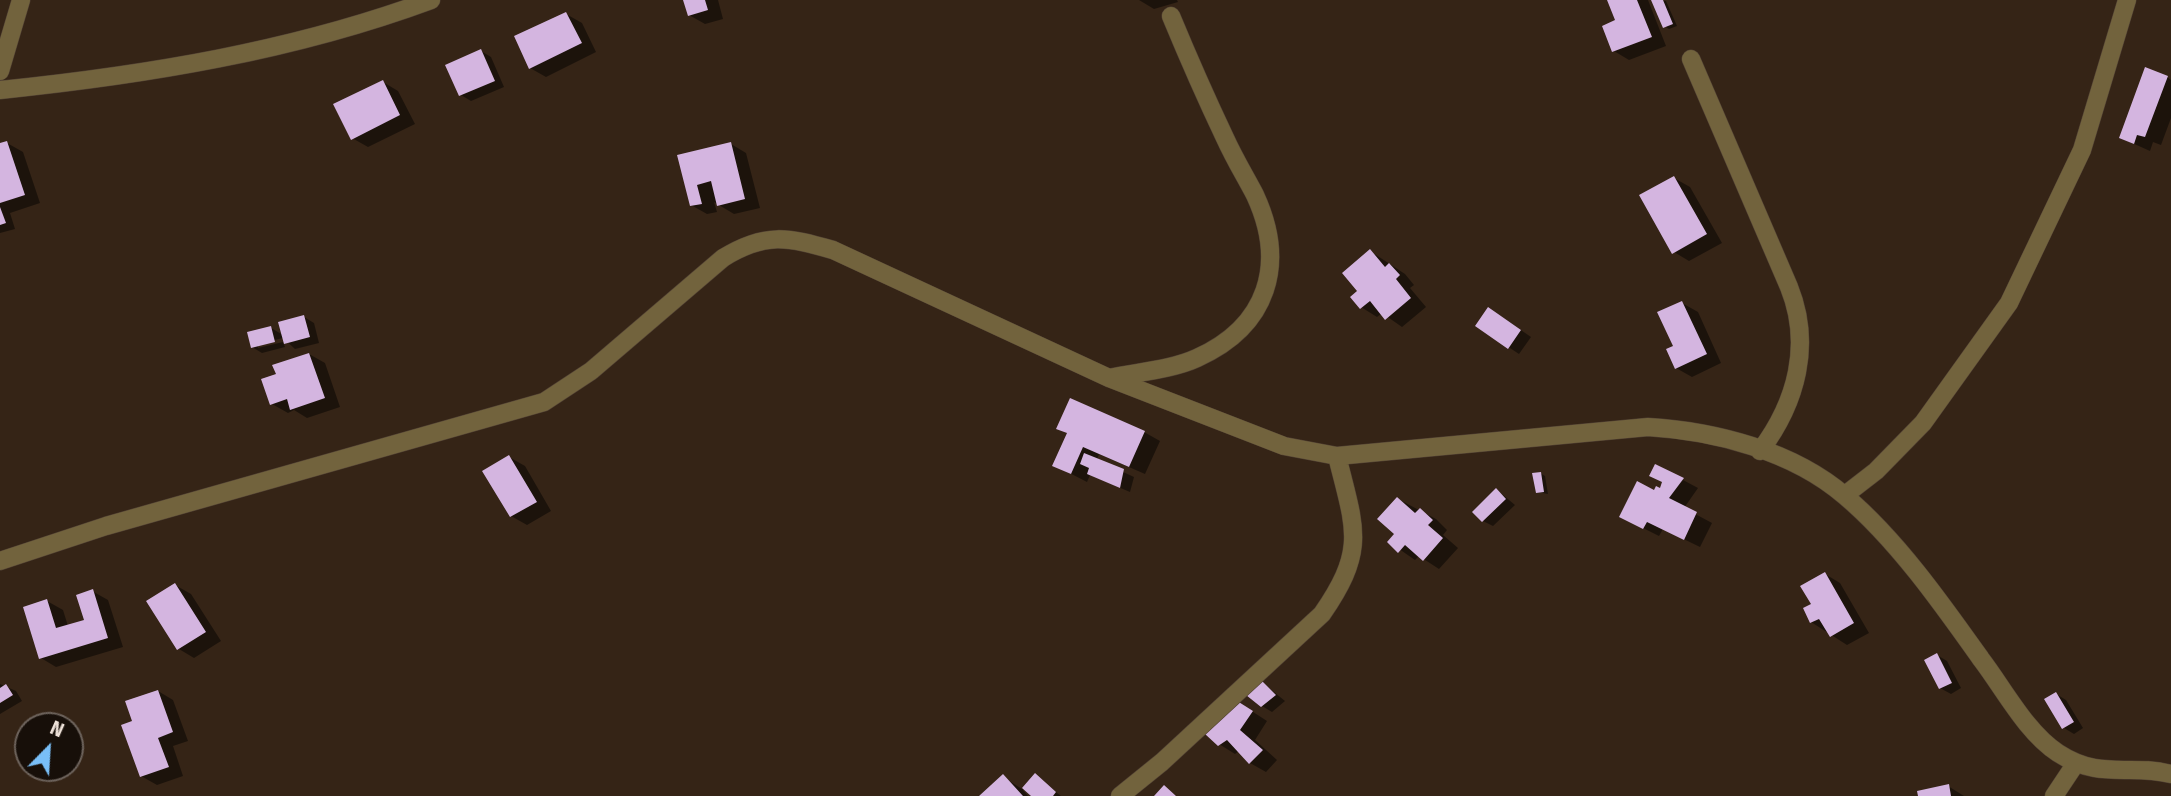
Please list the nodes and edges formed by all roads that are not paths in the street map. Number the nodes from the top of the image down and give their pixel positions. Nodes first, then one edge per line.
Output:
1 (21, 0) edge
2 (431, 0) edge
3 (2127, 0) edge
4 (1171, 16) dead end
5 (1691, 59) dead end
6 (0, 71) edge
7 (0, 90) edge
8 (1108, 378) junction
9 (1760, 451) junction
10 (1337, 456) junction
11 (1845, 495) junction
12 (0, 561) edge
13 (2076, 763) junction
14 (2171, 775) edge
15 (1120, 796) edge
16 (2054, 796) edge

1 - 6 street
2 - 7 street
3 - 11 street
4 - 8 street
5 - 9 street
8 - 10 street
8 - 12 street
9 - 10 street
9 - 11 street
10 - 15 street
11 - 13 street
13 - 14 street
13 - 16 street

